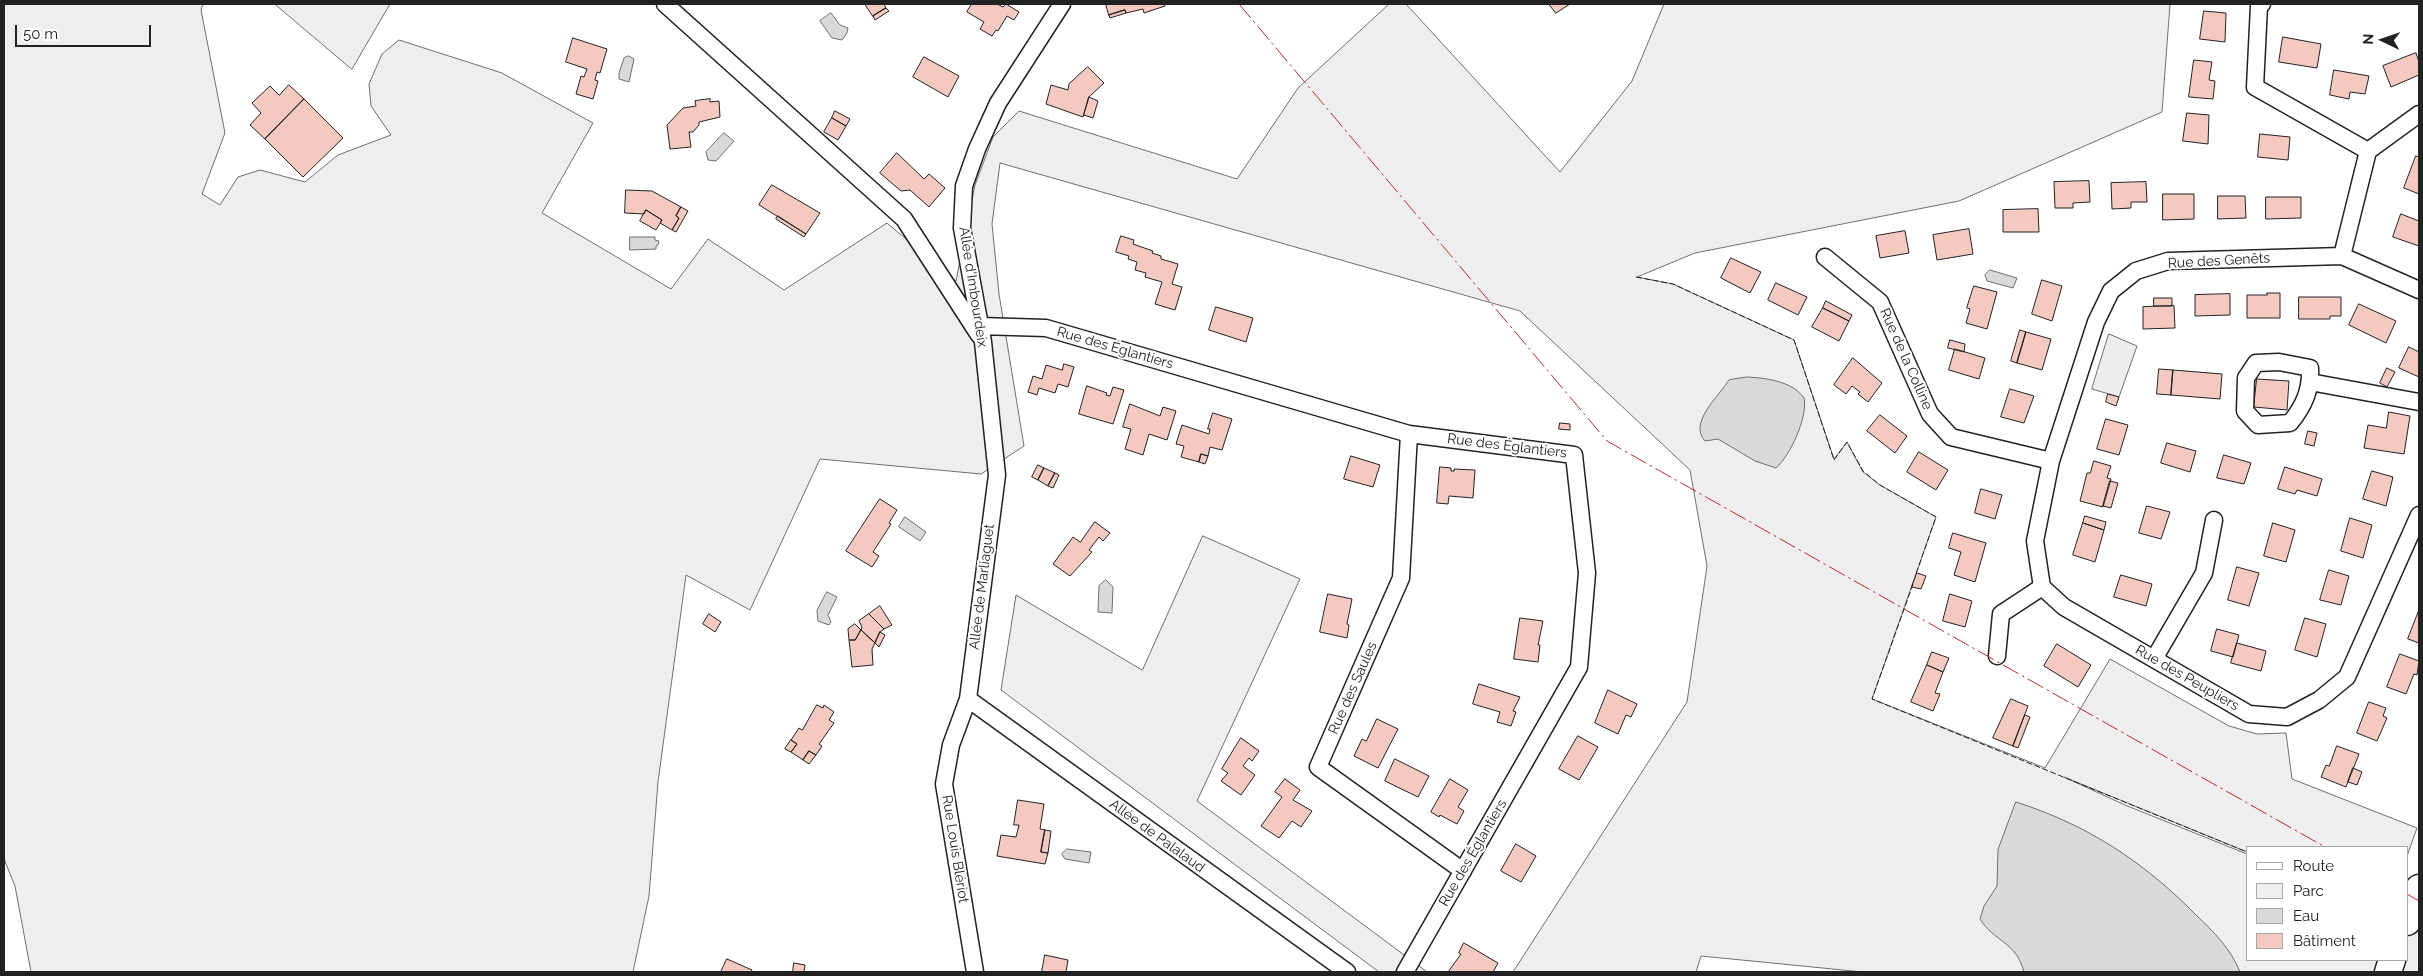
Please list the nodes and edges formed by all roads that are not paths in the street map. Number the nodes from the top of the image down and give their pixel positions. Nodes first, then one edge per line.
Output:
1 (665, 4) edge
2 (1062, 4) edge
3 (2262, 4) edge
4 (2419, 114) edge
5 (2368, 150) junction
6 (2342, 256) junction
7 (1825, 257) dead end
8 (2419, 290) edge
9 (982, 334) junction
10 (2310, 382) junction
11 (2419, 402) edge
12 (1409, 434) junction
13 (2051, 461) junction
14 (997, 475) joint
15 (2419, 515) edge
16 (2214, 520) dead end
17 (2042, 587) junction
18 (1997, 656) dead end
19 (2154, 659) junction
20 (968, 699) junction
21 (1463, 871) junction
22 (2419, 888) edge
23 (2408, 919) edge
24 (975, 972) edge
25 (1347, 972) edge
26 (1405, 972) edge

1 - 9 street
2 - 9 street, Allée d'Imbourdeix
3 - 5 street
4 - 5 street
5 - 6 street
6 - 8 street, Rue des Genêts
6 - 13 street, Rue des Genêts
7 - 13 street, Rue de la Colline
9 - 12 street, Rue des Églantiers
9 - 14 street, Allée d'Imbourdeix
10 - 10 street
10 - 11 street
12 - 21 street, Rue des Saules
12 - 21 street, Rue des Églantiers
13 - 17 street
14 - 20 street, Allée de Marliaguet
15 - 19 street, Rue des Peupliers
16 - 19 street
17 - 18 street
17 - 19 street, Rue des Peupliers
20 - 24 street, Rue Louis Blériot
20 - 25 street, Allée de Palalaud
21 - 26 street, Rue des Églantiers
22 - 23 main road

